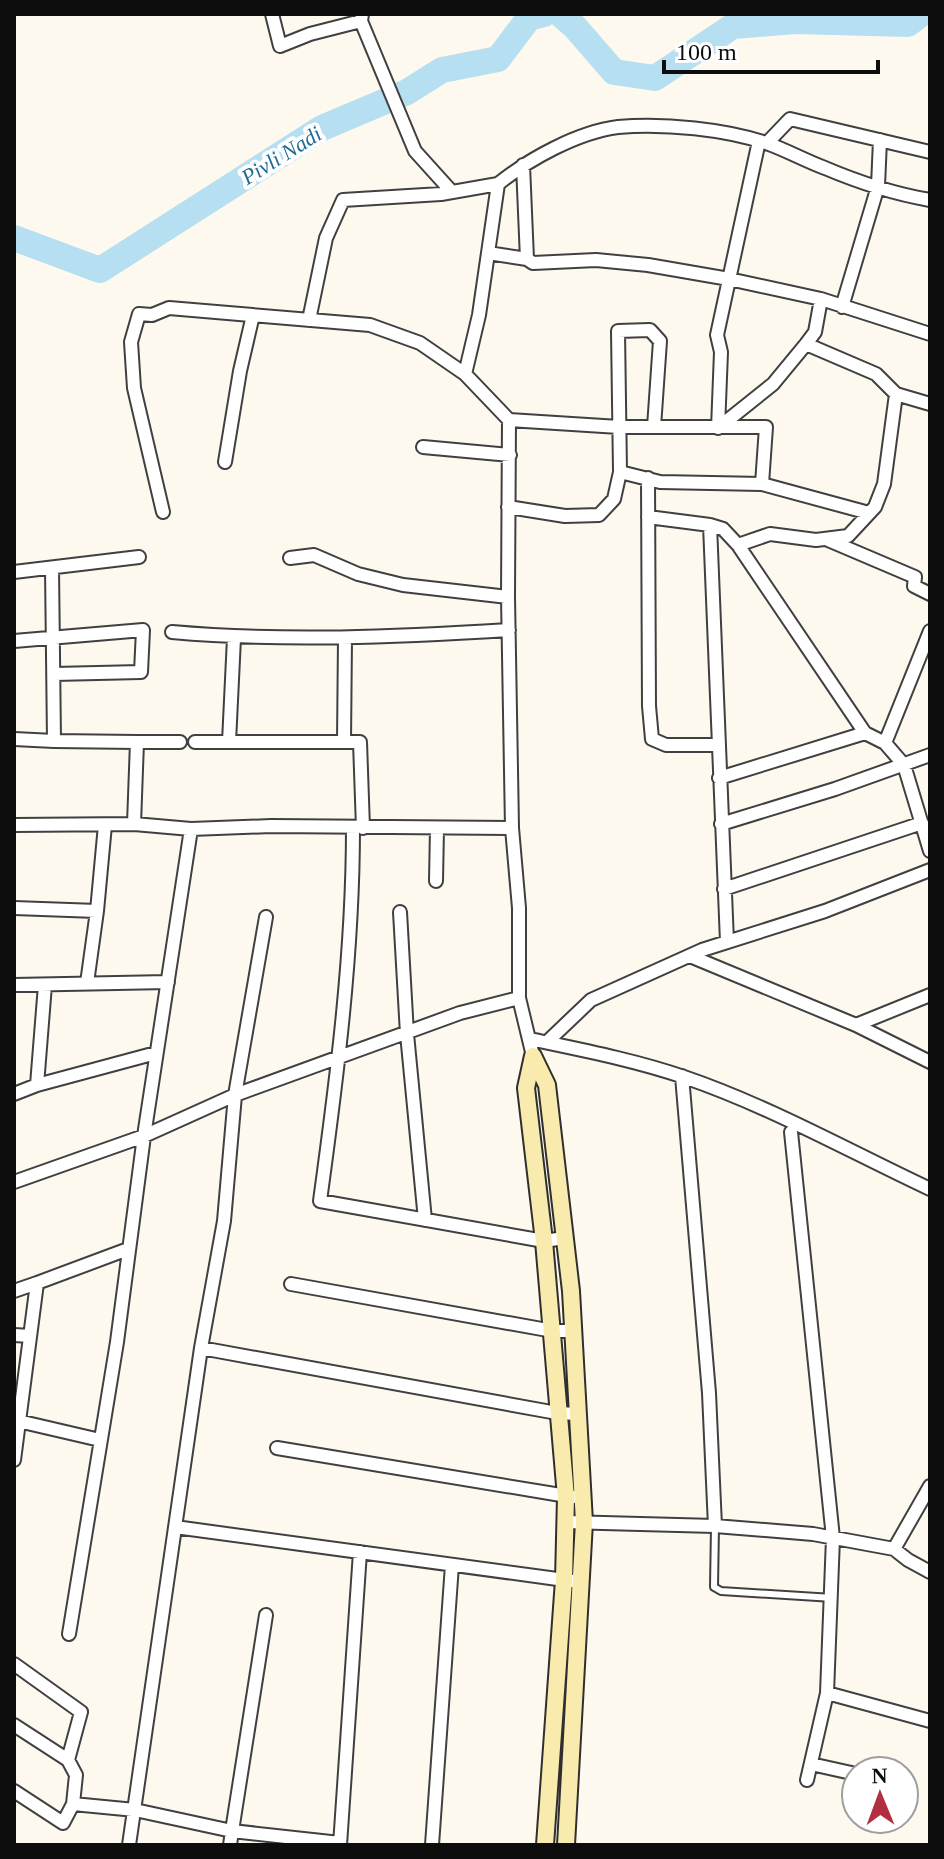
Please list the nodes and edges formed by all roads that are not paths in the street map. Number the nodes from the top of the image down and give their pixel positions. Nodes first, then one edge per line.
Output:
1 (272, 14) edge
2 (362, 18) edge
3 (880, 140) junction
4 (763, 142) junction
5 (930, 152) edge
6 (523, 165) junction
7 (498, 184) junction
8 (878, 186) junction
9 (452, 192) junction
10 (930, 200) edge
11 (488, 253) junction
12 (527, 259) junction
13 (729, 279) junction
14 (821, 299) junction
15 (842, 307) junction
16 (253, 315) junction
17 (309, 320) junction
18 (930, 334) edge
19 (806, 344) junction
20 (465, 374) junction
21 (896, 394) junction
22 (930, 404) edge
23 (509, 420) junction
24 (619, 427) junction
25 (654, 427) junction
26 (718, 428) junction
27 (423, 447) dead end
28 (510, 455) junction
29 (225, 462) dead end
30 (620, 472) junction
31 (648, 478) junction
32 (762, 484) junction
33 (508, 507) junction
34 (163, 512) dead end
35 (869, 513) junction
36 (648, 517) junction
37 (710, 525) junction
38 (825, 539) junction
39 (738, 545) junction
40 (139, 557) dead end
41 (290, 558) dead end
42 (52, 568) junction
43 (14, 572) edge
44 (930, 594) edge
45 (508, 597) junction
46 (509, 630) junction
47 (930, 631) edge
48 (172, 632) dead end
49 (55, 637) junction
50 (234, 638) junction
51 (345, 638) junction
52 (14, 641) edge
53 (54, 674) junction
54 (865, 733) junction
55 (14, 739) edge
56 (54, 741) junction
57 (137, 742) junction
58 (180, 742) dead end
59 (195, 742) dead end
60 (229, 742) junction
61 (344, 742) junction
62 (885, 743) junction
63 (717, 745) junction
64 (930, 755) edge
65 (904, 765) junction
66 (719, 778) junction
67 (922, 823) junction
68 (134, 824) junction
69 (721, 824) junction
70 (14, 825) edge
71 (105, 825) junction
72 (358, 828) junction
73 (437, 828) junction
74 (512, 828) junction
75 (191, 829) junction
76 (930, 851) edge
77 (930, 870) edge
78 (436, 881) dead end
79 (724, 889) junction
80 (14, 908) edge
81 (97, 911) junction
82 (400, 912) dead end
83 (266, 917) dead end
84 (727, 942) junction
85 (690, 956) junction
86 (168, 982) junction
87 (87, 983) junction
88 (14, 985) edge
89 (45, 985) junction
90 (930, 995) edge
91 (519, 998) junction
92 (856, 1025) junction
93 (407, 1034) junction
94 (547, 1042) junction
95 (532, 1047) junction
96 (156, 1053) junction
97 (340, 1057) junction
98 (930, 1062) edge
99 (682, 1076) junction
100 (37, 1085) junction
101 (14, 1094) edge
102 (235, 1095) junction
103 (791, 1132) dead end
104 (144, 1136) junction
105 (14, 1182) edge
106 (930, 1189) edge
107 (425, 1220) junction
108 (564, 1238) junction
109 (544, 1241) junction
110 (128, 1249) junction
111 (37, 1283) junction
112 (291, 1284) dead end
113 (14, 1291) edge
114 (553, 1331) junction
115 (573, 1331) junction
116 (14, 1335) edge
117 (30, 1336) junction
118 (201, 1348) junction
119 (557, 1413) junction
120 (578, 1414) junction
121 (17, 1421) edge
122 (100, 1440) junction
123 (277, 1448) dead end
124 (14, 1460) edge
125 (930, 1486) edge
126 (575, 1497) junction
127 (566, 1522) junction
128 (584, 1522) junction
129 (715, 1526) junction
130 (175, 1527) junction
131 (833, 1538) junction
132 (894, 1549) junction
133 (360, 1552) junction
134 (452, 1565) junction
135 (930, 1572) edge
136 (564, 1580) junction
137 (581, 1582) junction
138 (833, 1598) junction
139 (266, 1615) dead end
140 (69, 1634) dead end
141 (14, 1664) edge
142 (827, 1693) junction
143 (930, 1721) edge
144 (14, 1725) edge
145 (68, 1760) junction
146 (811, 1764) junction
147 (840, 1770) edge
148 (807, 1780) dead end
149 (14, 1791) edge
150 (73, 1804) junction
151 (135, 1810) junction
152 (232, 1831) junction
153 (340, 1844) edge
154 (129, 1845) edge
155 (230, 1845) edge
156 (432, 1845) edge
157 (545, 1845) edge
158 (566, 1845) edge

1 - 2 street
2 - 9 street
3 - 4 street
3 - 5 street
3 - 8 street
4 - 6 street
4 - 8 street
4 - 13 street
6 - 7 street
6 - 12 street
7 - 9 street
7 - 11 street
8 - 10 street
8 - 15 street
9 - 17 street
11 - 12 street
11 - 20 street
12 - 13 street
13 - 14 street
13 - 26 street
14 - 15 street
14 - 19 street
15 - 18 street
16 - 17 street
16 - 29 street
16 - 34 street
17 - 20 street
19 - 21 street
19 - 26 street
20 - 23 street
21 - 22 street
21 - 35 street
23 - 24 street
23 - 28 street
24 - 25 street
24 - 25 street
24 - 30 street
25 - 26 street
26 - 32 street
27 - 28 street
28 - 33 street
30 - 31 street
30 - 33 street
31 - 32 street
31 - 36 street
32 - 35 street
33 - 45 street
35 - 38 street
36 - 37 street
36 - 63 street
37 - 39 street
37 - 63 street
38 - 39 street
38 - 44 street
39 - 54 street
40 - 42 street
41 - 45 street
42 - 43 street
42 - 49 street
45 - 46 street
46 - 51 street
46 - 74 street
47 - 62 street
48 - 50 street
49 - 52 street
49 - 53 street
49 - 53 street
50 - 51 street
50 - 60 street
51 - 61 street
53 - 56 street
54 - 62 street
54 - 66 street
55 - 56 street
56 - 57 street
57 - 58 street
57 - 68 street
59 - 60 street
60 - 61 street
61 - 72 street
62 - 65 street
63 - 66 street
64 - 65 street
65 - 67 street
65 - 69 street
66 - 69 street
67 - 76 street
67 - 79 street
68 - 71 street
68 - 75 street
69 - 79 street
70 - 71 street
71 - 81 street
72 - 73 street
72 - 75 street
72 - 97 street
73 - 74 street
73 - 78 street
74 - 91 street
75 - 86 street
77 - 84 street
79 - 84 street
80 - 81 street
81 - 87 street
82 - 93 street
83 - 102 street
84 - 85 street
85 - 92 street
85 - 94 street
86 - 87 street
86 - 96 street
87 - 89 street
88 - 89 street
89 - 100 street
90 - 92 street
91 - 93 street
91 - 95 street
92 - 98 street
93 - 97 street
93 - 107 street
94 - 95 street
94 - 99 street
95 - 108 street
95 - 109 street
96 - 100 street
96 - 104 street
97 - 102 street
97 - 107 street
99 - 106 street
99 - 129 street
100 - 101 street
102 - 104 street
102 - 118 street
103 - 131 street
104 - 105 street
104 - 110 street
107 - 109 street
108 - 109 street
108 - 115 street
109 - 114 street
110 - 111 street
110 - 122 street
111 - 113 street
111 - 117 street
112 - 114 street
114 - 115 street
114 - 119 street
115 - 120 street
116 - 117 street
117 - 121 street
118 - 119 street
118 - 130 street
119 - 120 street
119 - 126 street
120 - 126 street
121 - 122 street
121 - 124 street
122 - 140 street
123 - 126 street
125 - 132 street
126 - 127 street
126 - 128 street
127 - 128 street
127 - 136 street
128 - 129 street
128 - 137 street
129 - 131 street
129 - 138 lane
130 - 133 street
130 - 151 street
131 - 132 street
131 - 138 street
132 - 135 street
133 - 134 street
133 - 153 street
134 - 136 street
134 - 156 street
136 - 137 street
136 - 157 street
137 - 158 street
138 - 142 street
139 - 152 street
141 - 145 street
142 - 143 street
142 - 146 street
144 - 145 street
145 - 150 street
146 - 147 street
146 - 148 street
149 - 150 street
150 - 151 street
151 - 152 street
151 - 154 street
152 - 153 street
152 - 155 street

